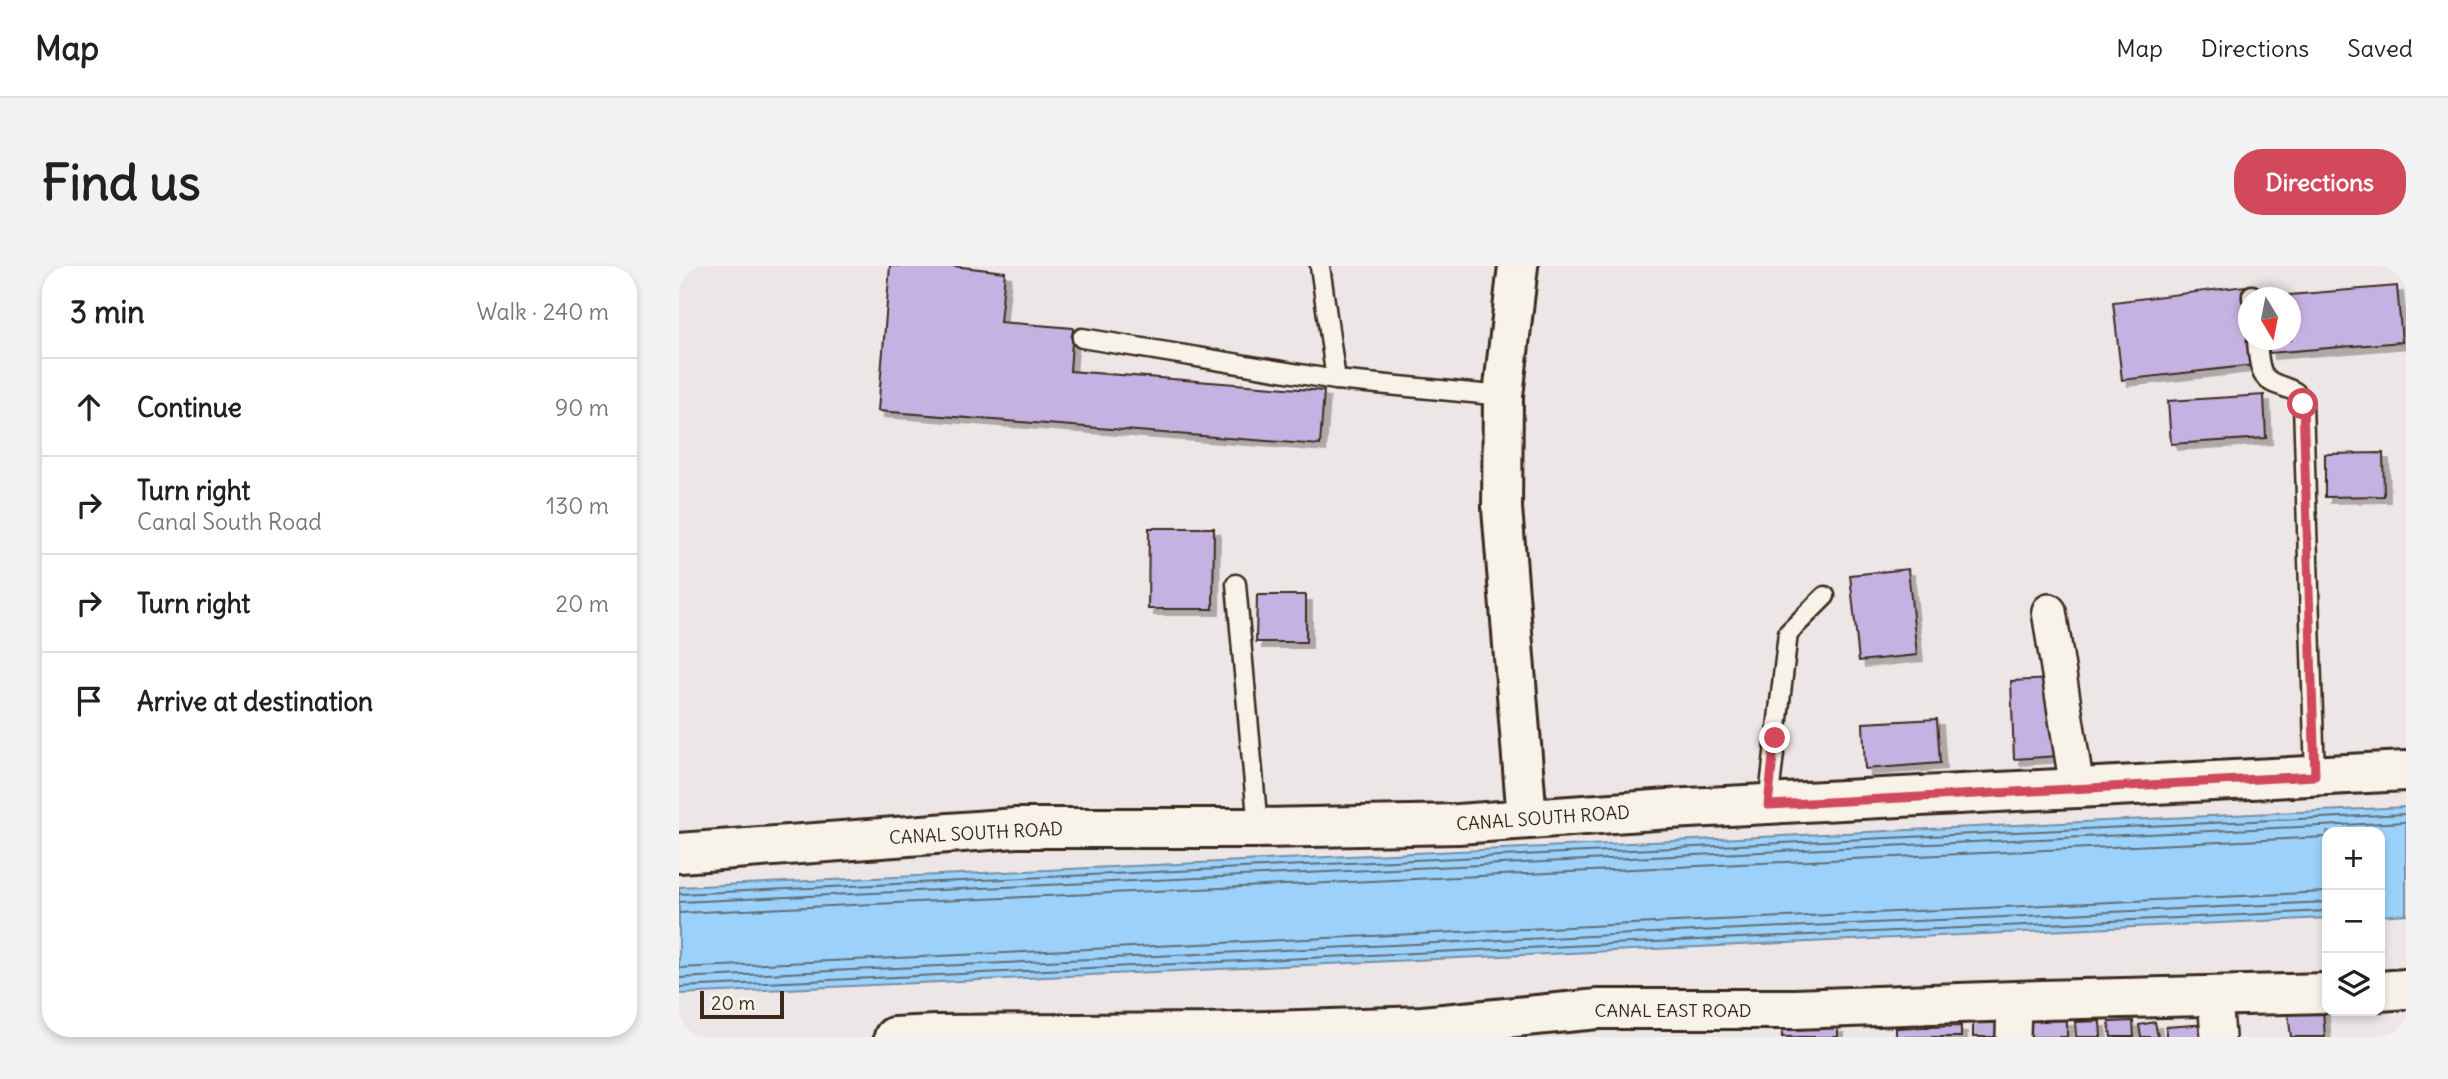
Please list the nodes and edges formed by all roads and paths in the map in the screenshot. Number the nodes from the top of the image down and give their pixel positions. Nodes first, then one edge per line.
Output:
1 (1320, 266) edge
2 (1518, 266) edge
3 (1082, 338) dead end
4 (2259, 350) edge
5 (1336, 380) junction
6 (1503, 396) junction
7 (1236, 584) dead end
8 (1825, 596) dead end
9 (2049, 611) dead end
10 (2406, 771) edge
11 (2315, 776) junction
12 (2077, 788) junction
13 (1768, 805) junction
14 (1527, 819) junction
15 (1258, 828) junction
16 (679, 853) edge
17 (2406, 989) edge
18 (2385, 990) edge
19 (2322, 993) edge
20 (2215, 997) junction
21 (2014, 1019) edge
22 (1450, 1030) edge
23 (1312, 1033) edge
24 (1051, 1035) edge
25 (894, 1037) edge
26 (2218, 1037) edge

1 - 5 lane
2 - 6 street
3 - 5 lane
4 - 11 lane
5 - 6 lane
6 - 14 street
7 - 15 lane
8 - 13 lane
9 - 12 street
10 - 11 street, CANAL SOUTH ROAD
11 - 12 street, CANAL SOUTH ROAD
12 - 13 street, CANAL SOUTH ROAD
13 - 14 street, CANAL SOUTH ROAD
14 - 15 street, CANAL SOUTH ROAD
15 - 16 street, CANAL SOUTH ROAD
17 - 18 street
19 - 20 street, CANAL EAST ROAD
20 - 21 street, CANAL EAST ROAD
20 - 26 street
21 - 22 street, CANAL EAST ROAD
22 - 23 street, CANAL EAST ROAD
23 - 24 street, CANAL EAST ROAD
24 - 25 street, CANAL EAST ROAD

